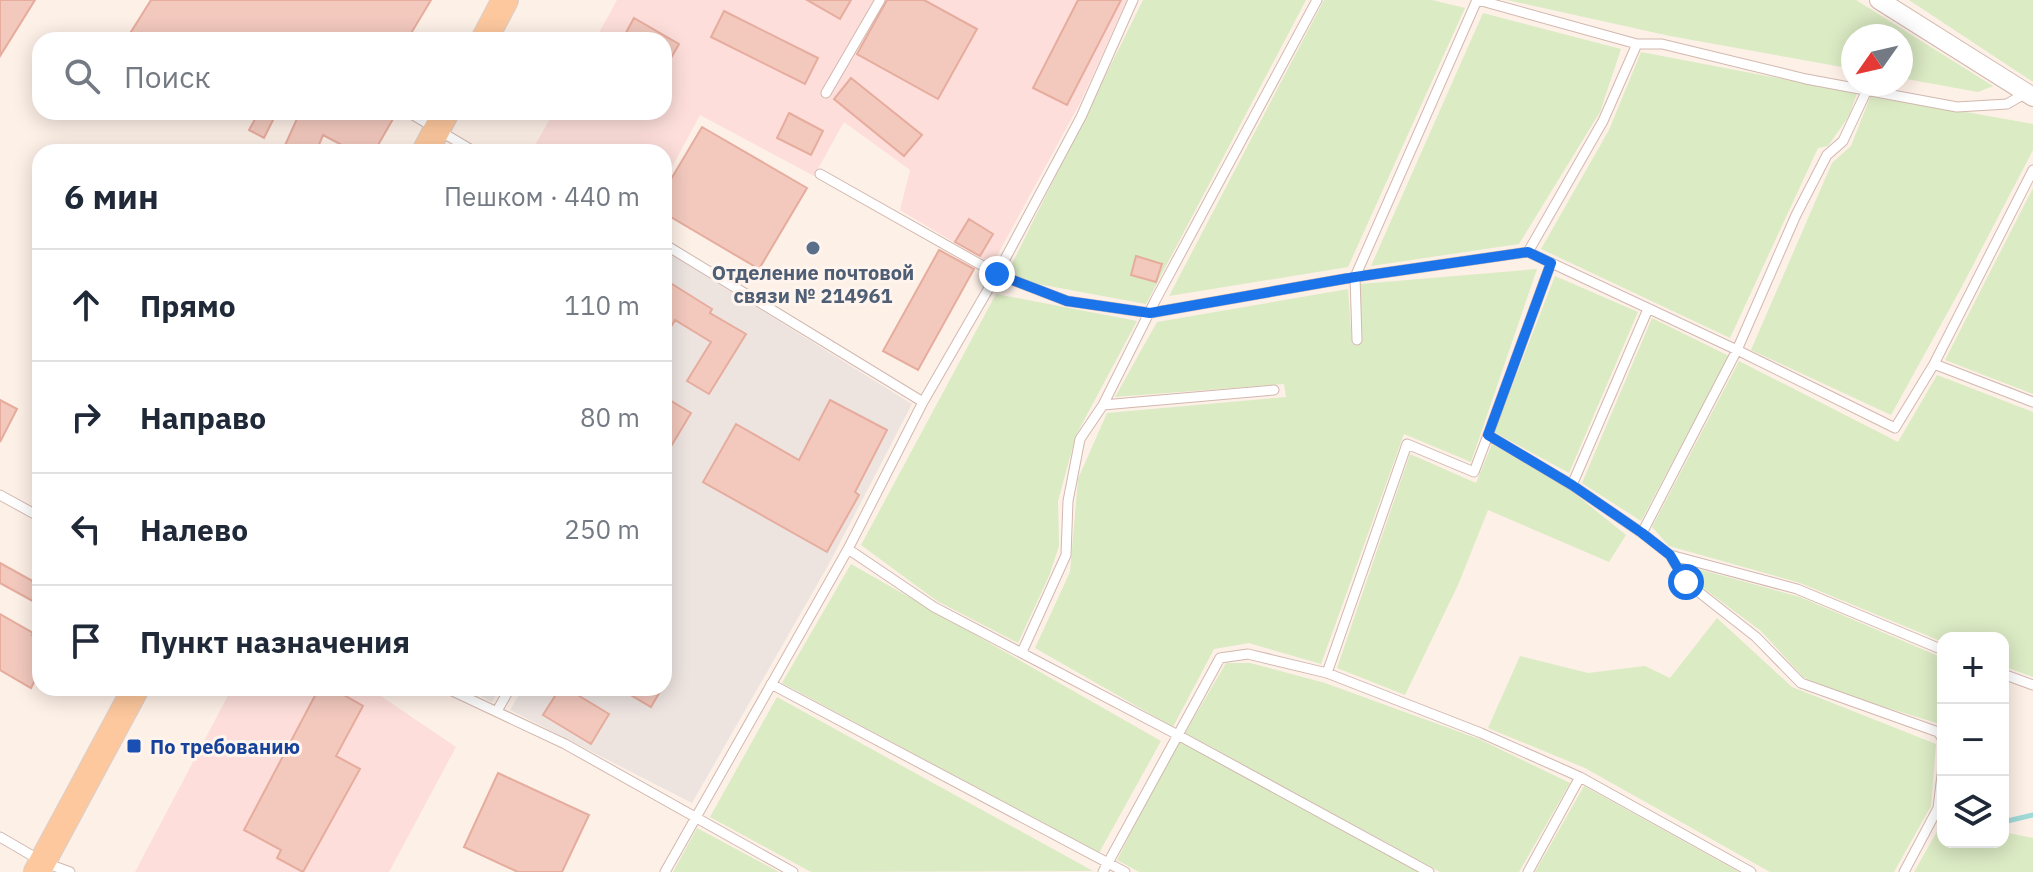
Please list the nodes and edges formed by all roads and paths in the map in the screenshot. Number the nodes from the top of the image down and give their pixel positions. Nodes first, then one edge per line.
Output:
1 (880, 0) edge
2 (1133, 0) edge
3 (1317, 0) edge
4 (1477, 0) edge
5 (1879, 0) edge
6 (499, 5) edge
7 (487, 32) edge
8 (1637, 44) junction
9 (1841, 85) edge
10 (826, 93) dead end
11 (2030, 95) edge
12 (1864, 96) edge
13 (1899, 96) edge
14 (436, 131) edge
15 (460, 144) edge
16 (2033, 170) edge
17 (820, 174) dead end
18 (672, 249) edge
19 (1528, 252) junction
20 (1551, 263) junction
21 (997, 274) junction
22 (1355, 277) junction
23 (1648, 309) junction
24 (1150, 313) junction
25 (1357, 340) dead end
26 (1737, 350) junction
27 (1934, 364) junction
28 (1274, 390) dead end
29 (923, 402) junction
30 (2033, 402) edge
31 (1103, 405) junction
32 (1488, 435) junction
33 (1572, 485) junction
34 (0, 495) edge
35 (32, 513) edge
36 (1642, 533) junction
37 (848, 549) junction
38 (1670, 555) junction
39 (1937, 647) edge
40 (1022, 652) junction
41 (1327, 673) junction
42 (2009, 676) edge
43 (771, 684) junction
44 (2033, 685) edge
45 (132, 696) edge
46 (464, 696) edge
47 (505, 696) edge
48 (497, 711) junction
49 (1937, 732) edge
50 (1176, 734) junction
51 (1942, 776) edge
52 (1580, 777) junction
53 (695, 818) junction
54 (0, 837) edge
55 (40, 867) edge
56 (1105, 867) edge
57 (70, 872) edge
58 (665, 872) edge
59 (793, 872) edge
60 (1125, 872) edge
61 (1429, 872) edge
62 (1528, 872) edge
63 (1751, 872) edge
64 (1904, 872) edge

1 - 10 lane
2 - 21 lane
3 - 24 lane
4 - 8 lane
4 - 22 lane
5 - 11 street
6 - 7 main road
8 - 9 lane
8 - 19 lane
11 - 13 lane
12 - 26 lane
14 - 15 lane
16 - 27 lane
17 - 21 lane
18 - 29 lane
19 - 20 lane
19 - 22 lane
20 - 23 lane
20 - 32 lane
21 - 24 lane
21 - 29 lane
22 - 24 lane
22 - 25 lane
23 - 26 lane
23 - 33 lane
24 - 31 lane
26 - 27 lane
26 - 36 lane
27 - 30 lane
28 - 31 lane
29 - 37 lane
31 - 40 lane
32 - 33 lane
32 - 41 lane
33 - 36 lane
34 - 35 lane
36 - 38 lane
37 - 40 lane
37 - 43 lane
38 - 39 lane
38 - 49 lane
40 - 50 lane
41 - 50 lane
41 - 52 lane
42 - 44 lane
43 - 53 lane
43 - 56 lane
45 - 55 main road
46 - 48 lane
47 - 48 lane
48 - 53 lane
50 - 56 lane
50 - 61 lane
51 - 64 lane
52 - 62 lane
52 - 63 lane
53 - 58 lane
53 - 59 lane
54 - 55 lane
55 - 57 lane
56 - 60 lane

